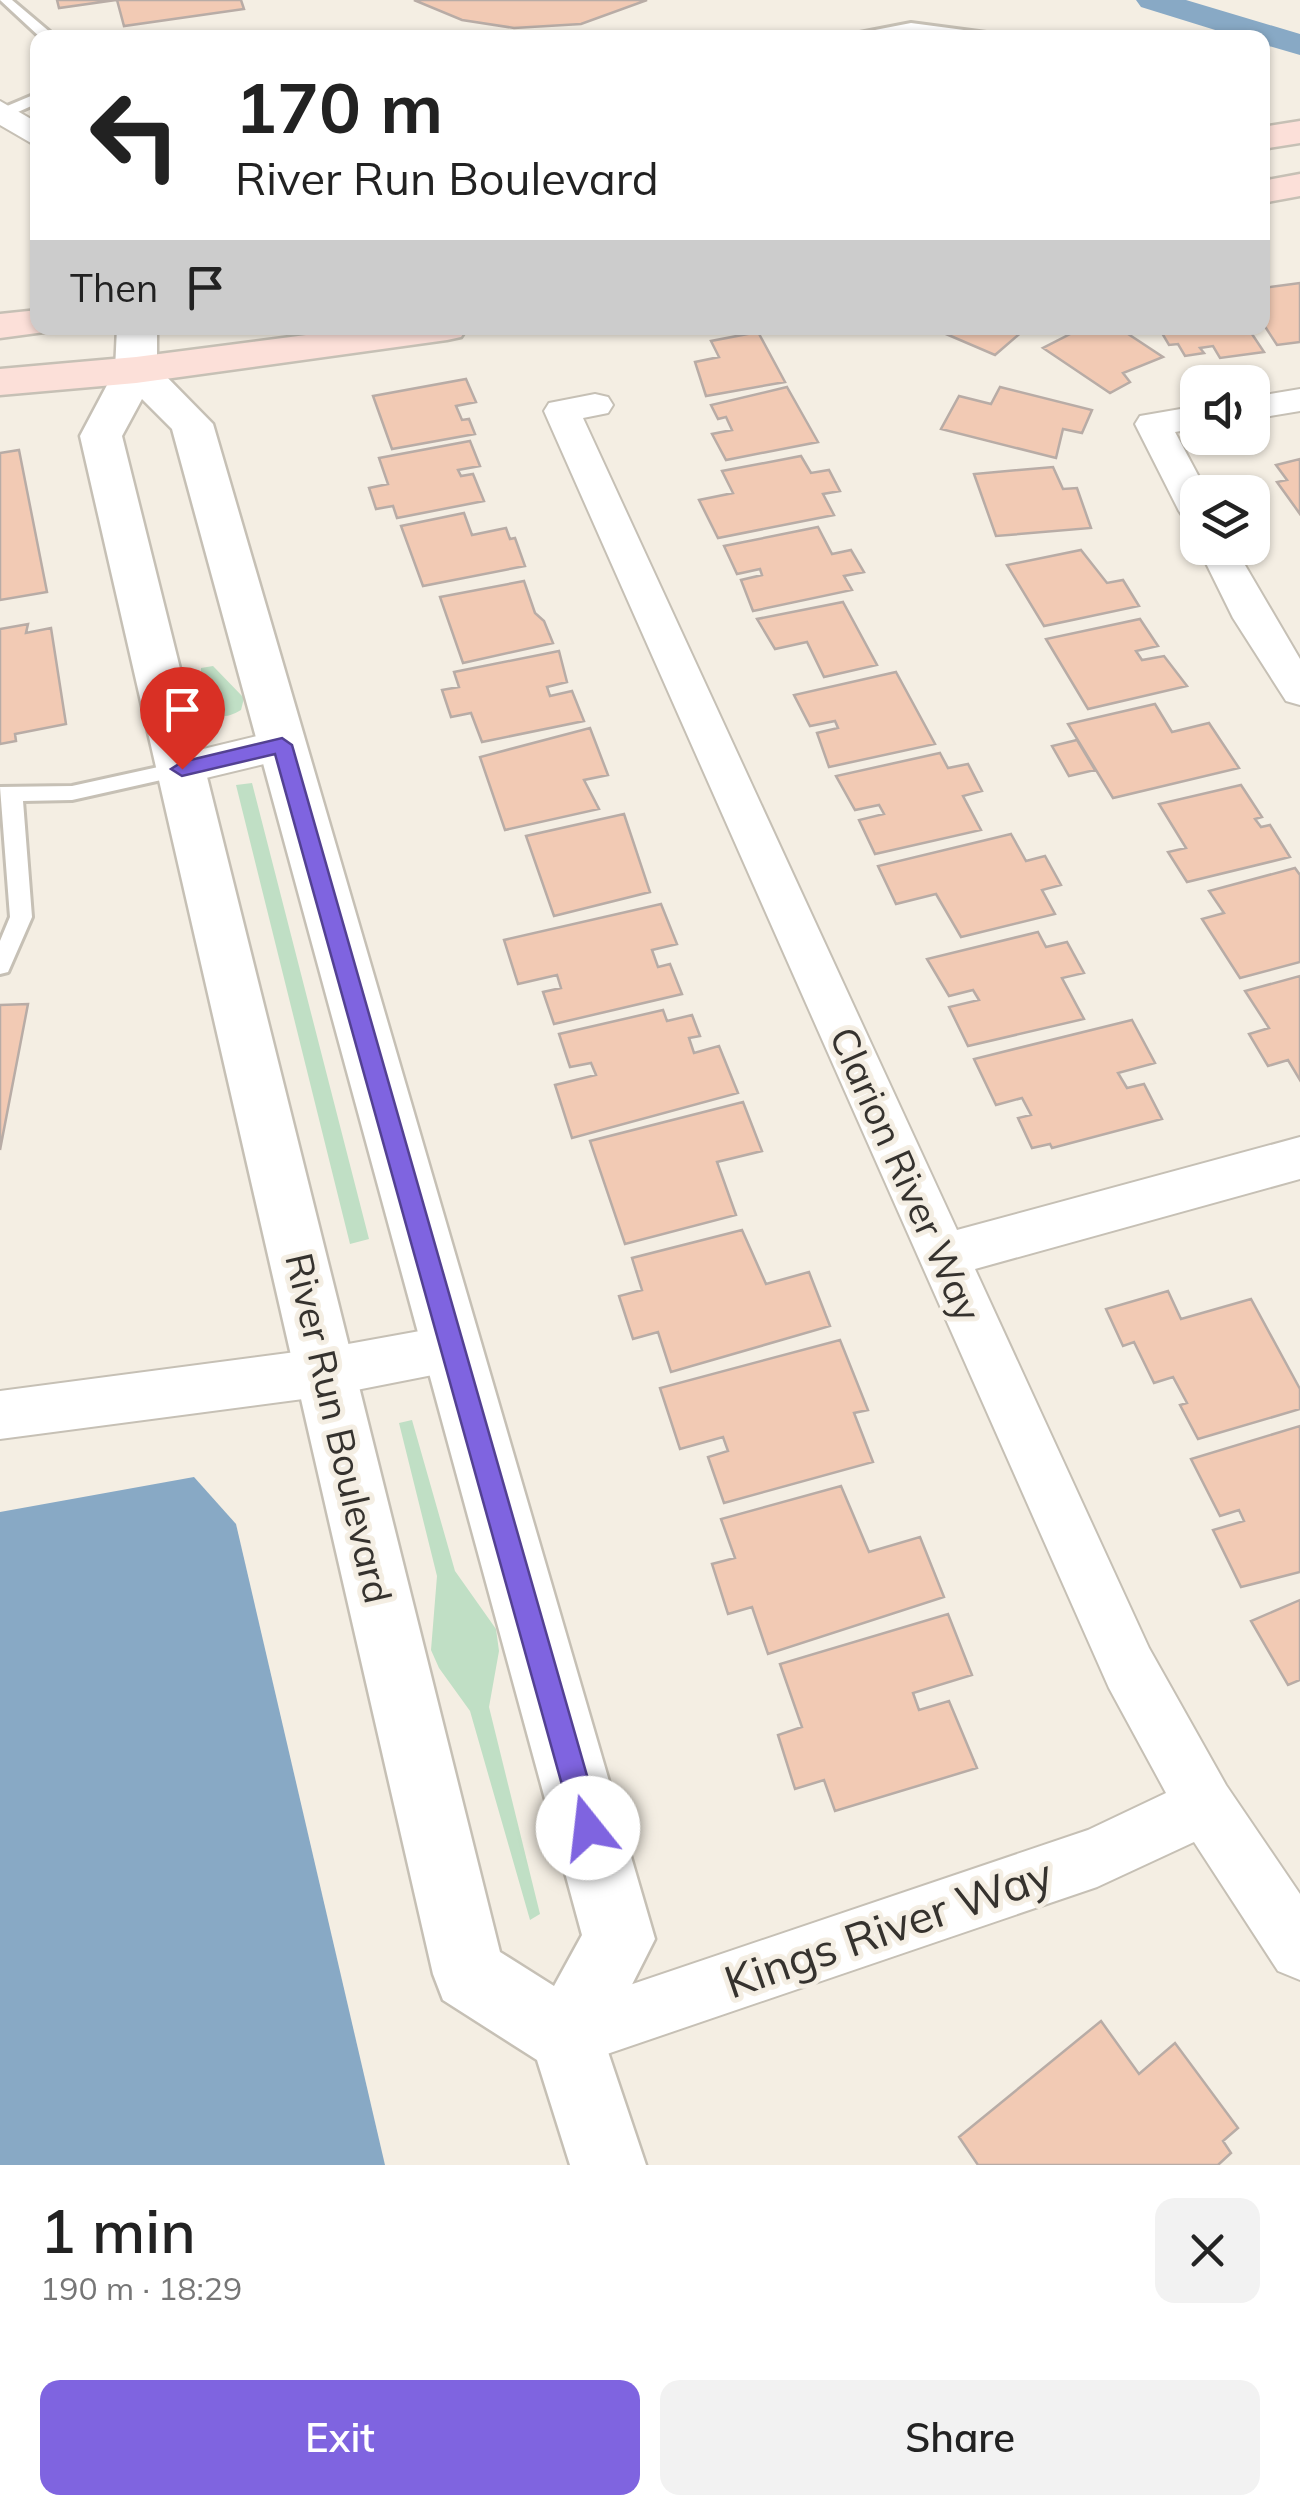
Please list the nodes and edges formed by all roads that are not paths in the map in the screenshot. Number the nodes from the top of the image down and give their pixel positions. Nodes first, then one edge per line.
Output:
1 (4, 0) edge
2 (40, 30) edge
3 (892, 30) edge
4 (934, 30) edge
5 (30, 100) edge
6 (2, 112) edge
7 (30, 132) edge
8 (1300, 132) edge
9 (1270, 137) edge
10 (1300, 186) edge
11 (1270, 191) edge
12 (30, 323) edge
13 (0, 326) edge
14 (343, 335) edge
15 (136, 349) edge
16 (0, 382) edge
17 (1300, 400) edge
18 (595, 405) dead end
19 (1270, 405) edge
20 (1180, 420) edge
21 (1180, 476) edge
22 (1225, 565) edge
23 (1300, 690) edge
24 (282, 745) junction
25 (182, 769) junction
26 (6, 794) edge
27 (10, 883) edge
28 (0, 966) edge
29 (1300, 1158) edge
30 (942, 1256) junction
31 (453, 1348) junction
32 (326, 1372) junction
33 (0, 1415) edge
34 (1205, 1806) junction
35 (1300, 1949) edge
36 (566, 2036) junction
37 (608, 2165) edge

1 - 2 lane
3 - 4 lane
5 - 6 lane
6 - 7 street
8 - 9 main road
10 - 11 main road
12 - 13 main road
14 - 15 main road
15 - 16 main road
15 - 24 street
15 - 25 street, River Run Boulevard
17 - 19 street
18 - 30 street, Clarion River Way
20 - 21 street
22 - 23 street
24 - 25 street
24 - 31 street
25 - 26 lane
25 - 32 street, River Run Boulevard
26 - 27 lane
27 - 28 lane
29 - 30 street
30 - 34 street, Clarion River Way
31 - 32 street
31 - 36 street
32 - 33 street
32 - 36 street, River Run Boulevard
34 - 35 street, Clarion River Way
34 - 36 street, Kings River Way
36 - 37 street

